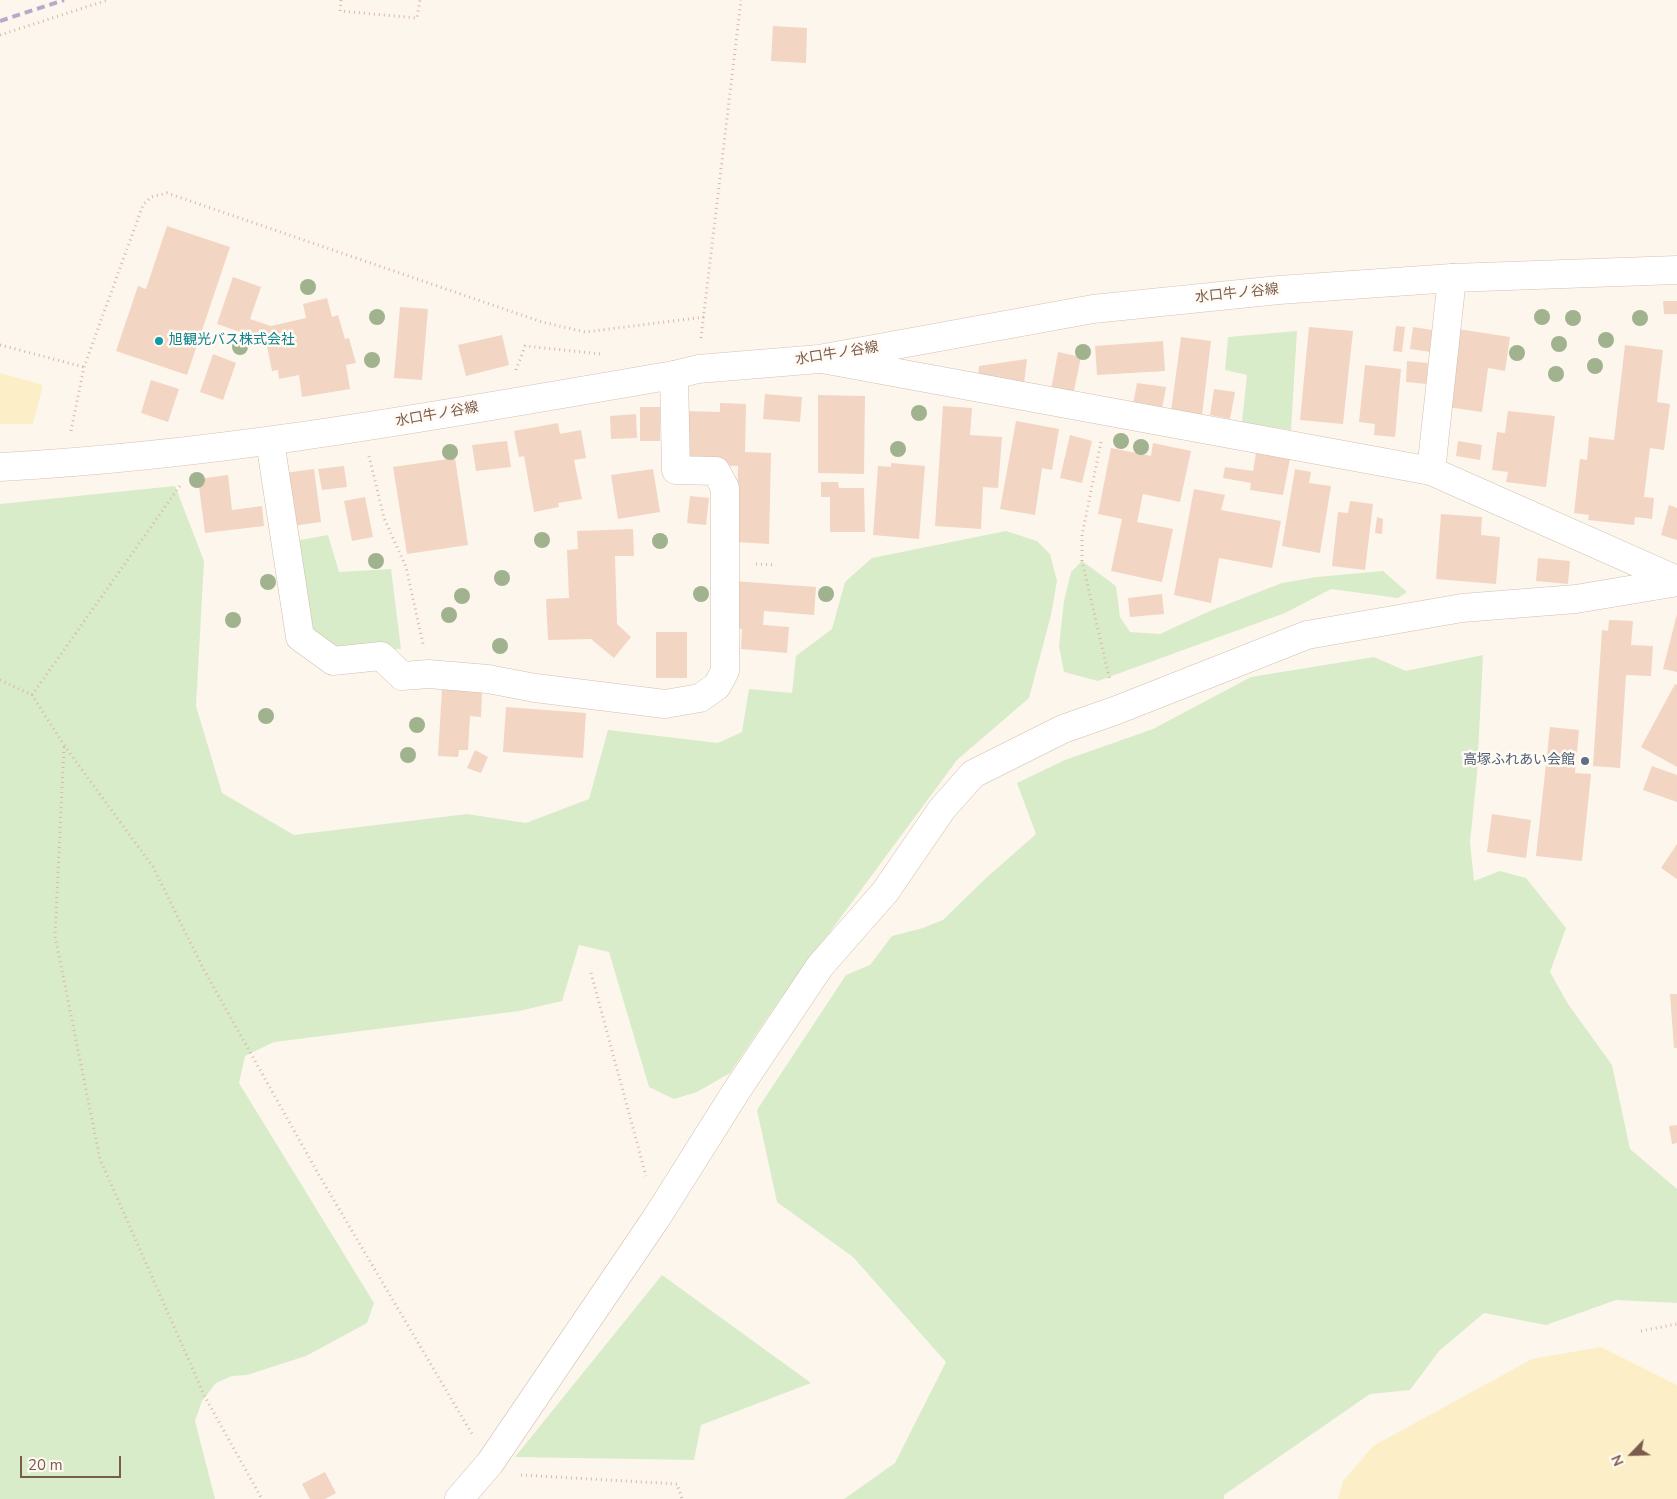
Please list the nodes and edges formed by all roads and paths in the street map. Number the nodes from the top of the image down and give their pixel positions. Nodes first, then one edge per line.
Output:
1 (108, 0) edge
2 (341, 0) edge
3 (420, 0) edge
4 (741, 0) edge
5 (0, 35) edge
6 (1677, 270) edge
7 (1452, 278) junction
8 (704, 317) junction
9 (0, 345) edge
10 (819, 359) junction
11 (84, 367) junction
12 (686, 372) junction
13 (1107, 411) junction
14 (362, 428) junction
15 (270, 441) junction
16 (207, 448) junction
17 (64, 464) junction
18 (0, 468) edge
19 (1431, 472) junction
20 (1677, 581) edge
21 (429, 674) junction
22 (0, 680) edge
23 (32, 695) junction
24 (1117, 710) junction
25 (64, 745) junction
26 (592, 973) dead end
27 (658, 1217) junction
28 (1677, 1324) edge
29 (1641, 1331) dead end
30 (490, 1463) junction
31 (262, 1499) edge
32 (459, 1499) edge
33 (682, 1499) edge

1 - 5 path
2 - 3 path
4 - 8 path
6 - 7 street, 水口牛ノ谷線
7 - 10 street, 水口牛ノ谷線
7 - 19 street
8 - 11 path
8 - 12 path
9 - 11 path
10 - 12 street, 水口牛ノ谷線
10 - 13 street
11 - 17 path
12 - 14 street, 水口牛ノ谷線
12 - 21 street
13 - 19 street
13 - 24 path
14 - 15 street, 水口牛ノ谷線
14 - 21 path
15 - 16 street, 水口牛ノ谷線
15 - 21 street
16 - 17 street, 水口牛ノ谷線
16 - 23 path
17 - 18 street, 水口牛ノ谷線
19 - 20 street
20 - 24 street
22 - 23 path
23 - 25 path
24 - 27 street
25 - 30 path
25 - 31 path
26 - 27 path
27 - 30 street
28 - 29 path
30 - 32 street
30 - 33 path

